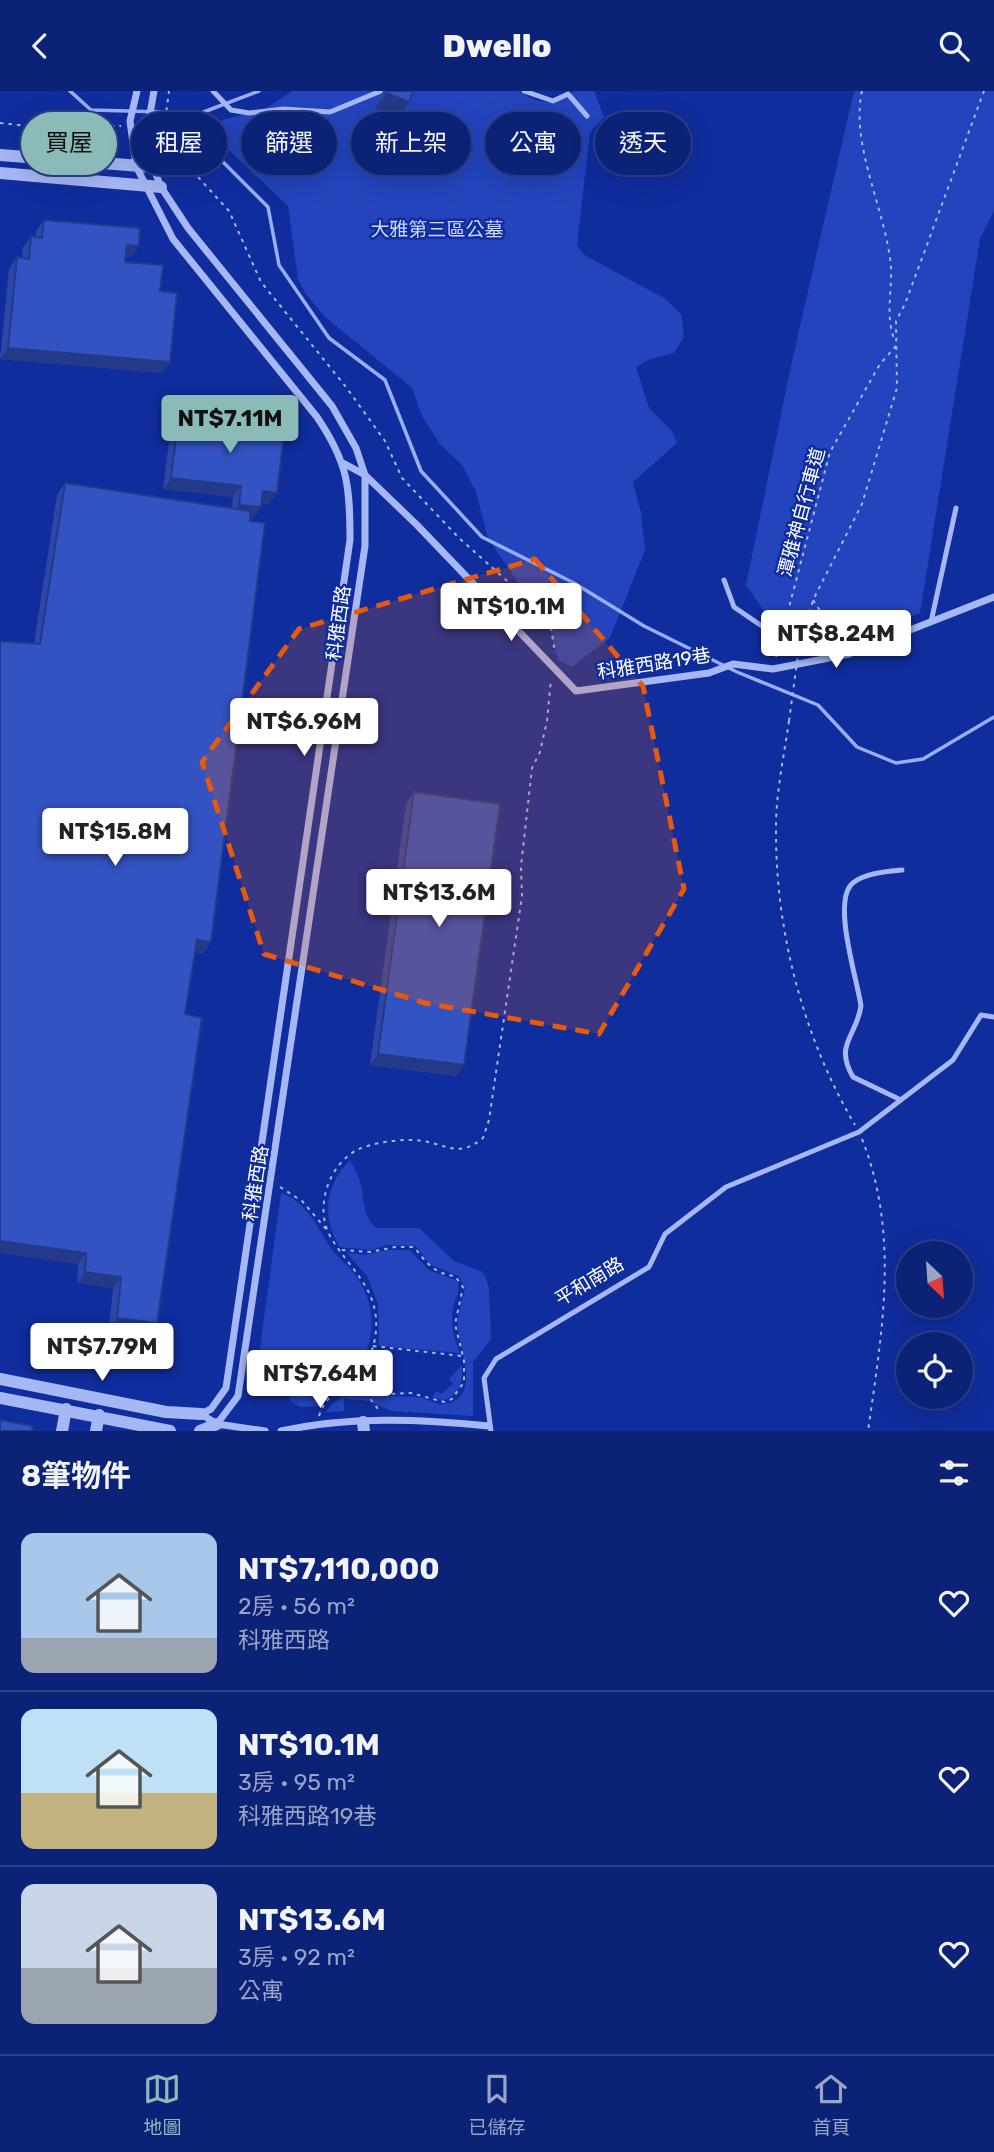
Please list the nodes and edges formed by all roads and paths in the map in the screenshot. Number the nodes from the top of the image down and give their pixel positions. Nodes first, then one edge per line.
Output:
1 (137, 91) edge
2 (154, 91) edge
3 (169, 91) edge
4 (213, 91) edge
5 (382, 91) edge
6 (524, 91) edge
7 (862, 91) edge
8 (984, 91) edge
9 (134, 112) edge
10 (151, 112) edge
11 (166, 112) edge
12 (587, 116) dead end
13 (0, 123) edge
14 (131, 127) edge
15 (0, 155) edge
16 (131, 166) edge
17 (0, 173) edge
18 (140, 175) edge
19 (156, 175) edge
20 (196, 175) edge
21 (144, 185) junction
22 (161, 187) junction
23 (897, 346) junction
24 (343, 463) junction
25 (365, 475) junction
26 (956, 508) dead end
27 (724, 580) dead end
28 (994, 597) edge
29 (813, 600) junction
30 (931, 622) junction
31 (781, 639) junction
32 (849, 654) junction
33 (554, 668) junction
34 (773, 669) junction
35 (902, 870) dead end
36 (994, 1017) edge
37 (901, 1100) junction
38 (859, 1132) junction
39 (271, 1183) junction
40 (329, 1234) junction
41 (341, 1250) junction
42 (373, 1346) junction
43 (463, 1356) junction
44 (363, 1368) junction
45 (355, 1378) junction
46 (0, 1379) edge
47 (0, 1398) edge
48 (66, 1409) junction
49 (378, 1409) dead end
50 (201, 1414) junction
51 (99, 1415) junction
52 (218, 1424) junction
53 (317, 1424) junction
54 (364, 1427) edge
55 (490, 1429) edge
56 (62, 1431) edge
57 (96, 1431) edge
58 (170, 1431) edge
59 (200, 1431) edge
60 (265, 1431) edge
61 (281, 1431) edge
62 (868, 1431) edge

1 - 9 street, 科雅西路
2 - 10 street, 科雅西路
3 - 11 path
4 - 5 lane
6 - 12 lane
7 - 23 path
8 - 23 path
13 - 14 path
15 - 16 street
17 - 21 street
18 - 21 street, 科雅西路
19 - 22 street, 科雅西路
20 - 33 path
21 - 22 street
21 - 24 street, 科雅西路
22 - 25 street, 科雅西路
23 - 29 path
23 - 31 path, 潭雅神自行車道
24 - 25 street, 科雅西路19巷
24 - 50 street, 科雅西路
25 - 33 street, 科雅西路19巷
25 - 39 street, 科雅西路
26 - 30 lane
27 - 31 lane
28 - 30 street, 科雅西路19巷
29 - 32 path, 潭雅神自行車道
29 - 38 path, bridge
30 - 32 street, 科雅西路19巷
31 - 34 path, 潭雅神自行車道
32 - 34 street, 科雅西路19巷
33 - 34 street, 科雅西路19巷
33 - 40 path
35 - 37 lane
36 - 37 lane, 平和南路
37 - 38 lane, 平和南路
38 - 55 lane, 平和南路
38 - 62 path
39 - 40 path
39 - 52 street, 科雅西路
40 - 41 path
41 - 42 path
41 - 43 path
42 - 43 path
42 - 44 path
43 - 44 path
44 - 45 path
45 - 49 path
45 - 53 path
46 - 50 street
47 - 48 street
48 - 51 street
48 - 56 street
50 - 52 street
51 - 57 street
51 - 58 street
52 - 59 street
52 - 60 street
53 - 54 street, 平和南路
53 - 61 street, 平和南路
54 - 55 street, 平和南路

